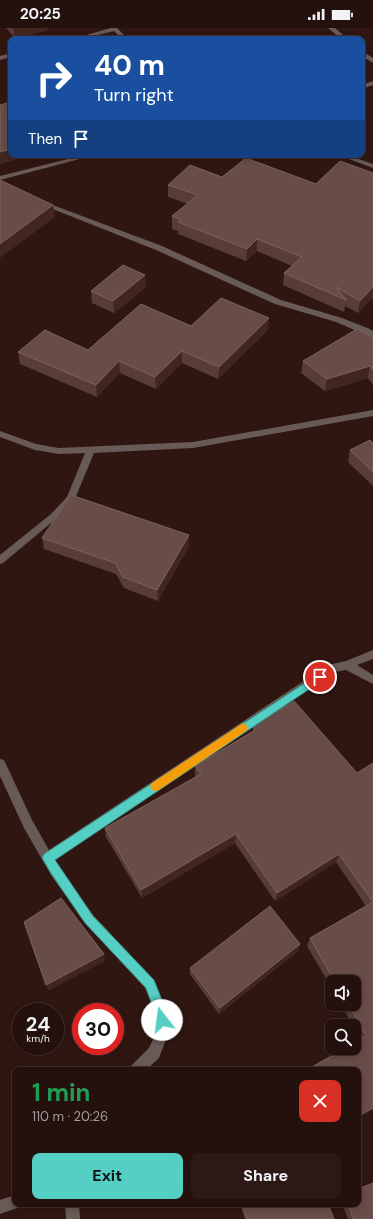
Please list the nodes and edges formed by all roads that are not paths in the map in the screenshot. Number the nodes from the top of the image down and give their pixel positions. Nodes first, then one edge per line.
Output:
1 (331, 28) edge
2 (114, 29) edge
3 (87, 36) edge
4 (122, 36) edge
5 (341, 36) edge
6 (80, 158) edge
7 (350, 158) edge
8 (373, 166) edge
9 (0, 178) edge
10 (32, 198) edge
11 (373, 335) edge
12 (373, 413) edge
13 (0, 434) edge
14 (91, 449) junction
15 (0, 560) edge
16 (373, 654) edge
17 (347, 665) junction
18 (373, 680) edge
19 (0, 764) edge
20 (48, 858) junction
21 (140, 1067) edge
22 (12, 1203) edge
23 (0, 1207) edge
24 (72, 1207) edge
25 (73, 1219) edge

1 - 5 street
2 - 3 street
2 - 4 street
6 - 9 street
7 - 8 street
10 - 11 street
12 - 14 street
13 - 14 street
14 - 15 street
16 - 17 street
17 - 18 street
17 - 20 street
19 - 20 street
20 - 21 street
22 - 23 street
24 - 25 street

